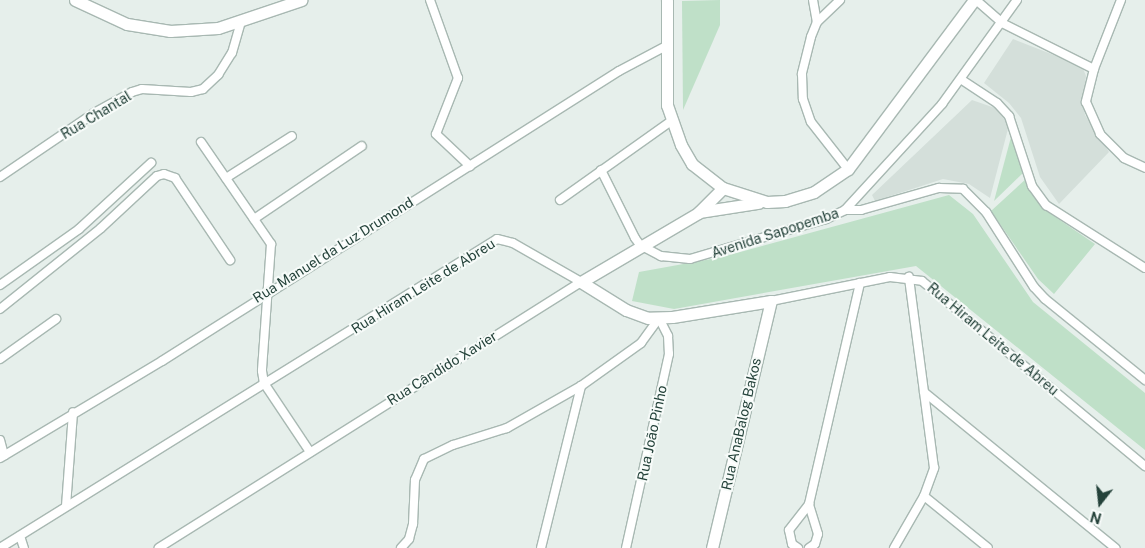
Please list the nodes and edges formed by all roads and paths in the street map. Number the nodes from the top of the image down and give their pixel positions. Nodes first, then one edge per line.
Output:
1 (75, 0) edge
2 (301, 0) edge
3 (430, 0) edge
4 (668, 0) edge
5 (813, 0) edge
6 (840, 0) edge
7 (975, 0) edge
8 (1017, 0) edge
9 (1121, 0) edge
10 (241, 22) junction
11 (817, 22) junction
12 (1002, 23) junction
13 (668, 45) junction
14 (1094, 68) junction
15 (962, 80) junction
16 (671, 121) junction
17 (292, 136) dead end
18 (201, 142) dead end
19 (362, 146) dead end
20 (150, 163) dead end
21 (470, 166) junction
22 (1145, 168) edge
23 (848, 169) junction
24 (601, 170) junction
25 (0, 177) edge
26 (226, 178) junction
27 (723, 188) junction
28 (560, 200) dead end
29 (767, 202) junction
30 (845, 210) junction
31 (698, 213) junction
32 (254, 220) junction
33 (640, 244) junction
34 (230, 260) dead end
35 (1145, 268) edge
36 (909, 277) junction
37 (581, 282) junction
38 (860, 283) junction
39 (0, 285) edge
40 (268, 290) junction
41 (771, 301) junction
42 (0, 309) edge
43 (659, 318) junction
44 (56, 319) dead end
45 (0, 359) edge
46 (1145, 380) edge
47 (264, 383) junction
48 (581, 386) junction
49 (924, 392) junction
50 (73, 412) junction
51 (0, 440) edge
52 (310, 452) junction
53 (2, 456) edge
54 (1145, 466) edge
55 (924, 496) junction
56 (809, 504) junction
57 (66, 506) junction
58 (20, 536) junction
59 (0, 548) edge
60 (24, 548) edge
61 (159, 548) edge
62 (401, 548) edge
63 (542, 548) edge
64 (626, 548) edge
65 (712, 548) edge
66 (798, 548) edge
67 (808, 548) edge
68 (894, 548) edge
69 (988, 548) edge
70 (1115, 548) edge

1 - 10 main road
2 - 10 main road
3 - 21 street
4 - 13 main road, Avenida Sapopemba
5 - 11 street
6 - 11 street
7 - 12 street
7 - 23 main road, Avenida Sapopemba
8 - 12 street, Avenida Sapopemba
9 - 14 street
10 - 25 street, Rua Chantal
11 - 23 street
12 - 14 street
12 - 15 street, Avenida Sapopemba
13 - 16 main road, Avenida Sapopemba
13 - 21 street, Rua Manuel da Luz Drumond
14 - 22 street
15 - 30 street, Avenida Sapopemba
15 - 35 street
16 - 24 street
16 - 27 main road, Avenida Sapopemba
17 - 26 street
18 - 26 street
19 - 32 street
20 - 39 street
21 - 40 street, Rua Manuel da Luz Drumond
23 - 29 main road, Avenida Sapopemba
24 - 28 street
24 - 33 street
26 - 32 street
27 - 29 main road, Avenida Sapopemba
27 - 31 main road, Rua Cândido Xavier
29 - 31 main road
30 - 33 street, Avenida Sapopemba
30 - 46 street
31 - 33 main road, Rua Cândido Xavier
32 - 40 street
33 - 37 main road, Rua Cândido Xavier
34 - 42 street
36 - 38 street, Rua Hiram Leite de Abreu
36 - 49 street
36 - 54 street, Rua Hiram Leite de Abreu
37 - 43 main road, Rua Hiram Leite de Abreu
37 - 47 street, Rua Hiram Leite de Abreu
37 - 52 street, Rua Cândido Xavier
38 - 41 street, Rua Hiram Leite de Abreu
38 - 56 street
40 - 47 street
40 - 50 street, Rua Manuel da Luz Drumond
41 - 43 main road, Rua Hiram Leite de Abreu
41 - 65 main road, Rua AnaBalog Bakos
43 - 48 street
43 - 64 street, Rua João Pinho
44 - 45 street
47 - 52 street
47 - 57 street, Rua Hiram Leite de Abreu
48 - 62 street
48 - 63 street
49 - 55 street
49 - 70 street
50 - 53 street, Rua Manuel da Luz Drumond
50 - 57 street
51 - 53 street
52 - 61 street, Rua Cândido Xavier
55 - 68 street
55 - 69 street
56 - 66 street
56 - 67 street
57 - 58 street, Rua Hiram Leite de Abreu
58 - 59 street, Rua Hiram Leite de Abreu
58 - 60 street

